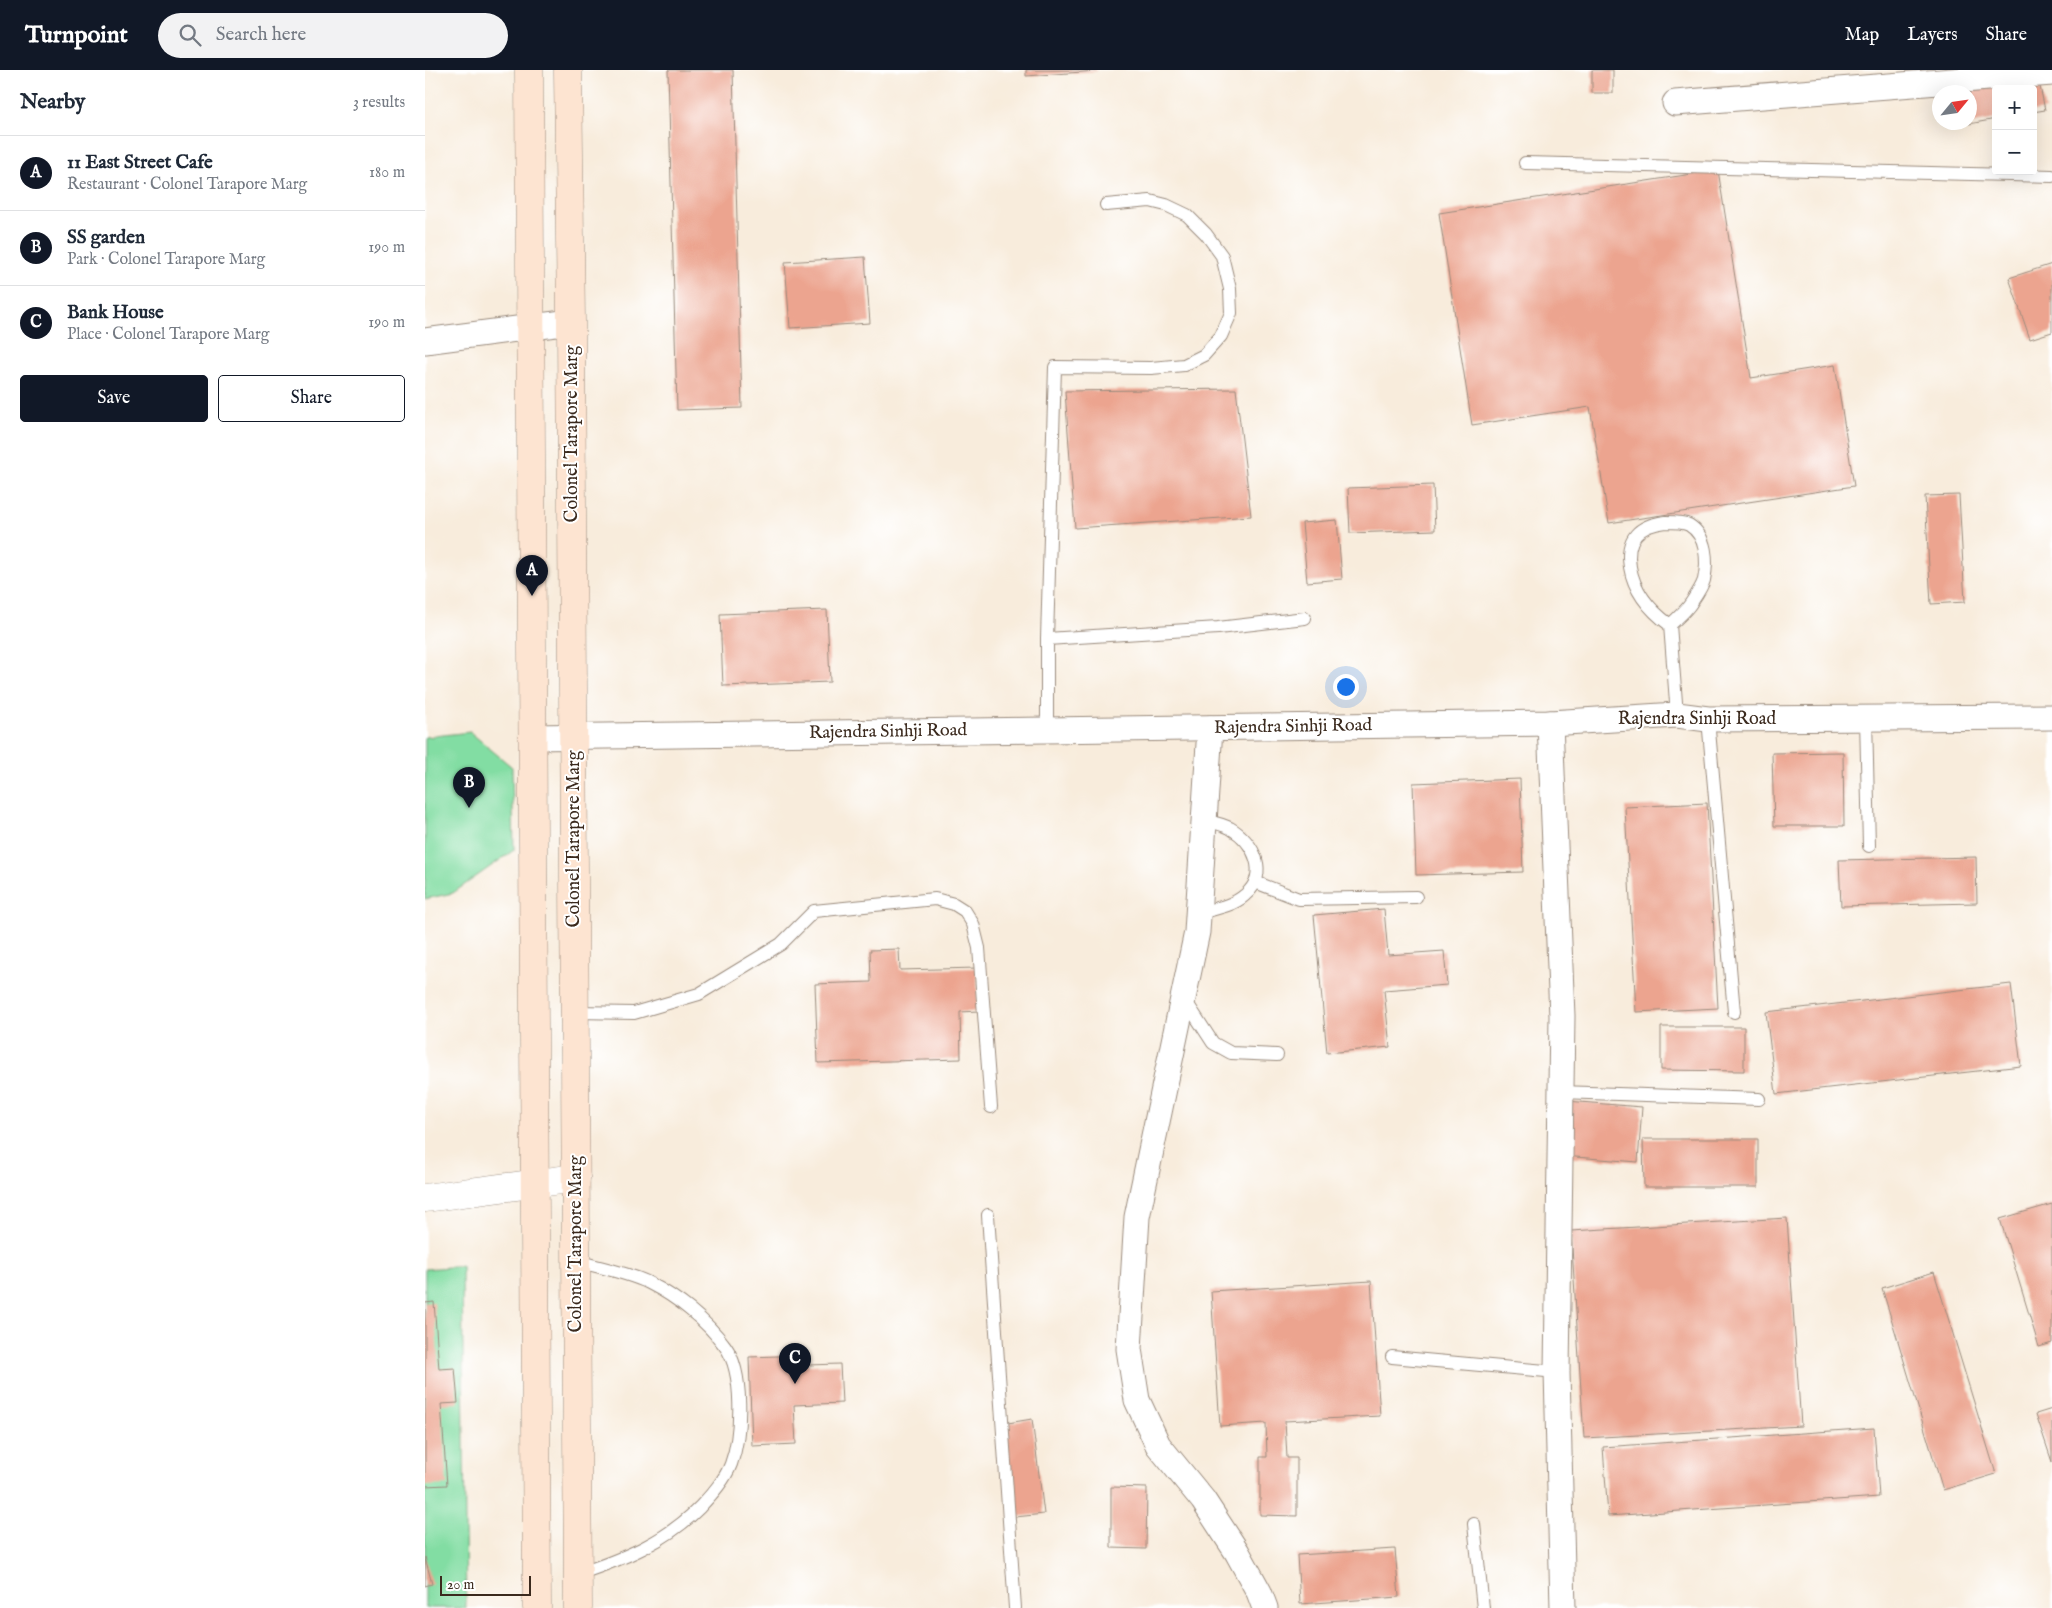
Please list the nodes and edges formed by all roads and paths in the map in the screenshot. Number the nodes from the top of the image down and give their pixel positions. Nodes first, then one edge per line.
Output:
1 (529, 70) edge
2 (568, 70) edge
3 (2052, 73) edge
4 (1675, 103) dead end
5 (1525, 163) dead end
6 (2052, 176) edge
7 (1106, 205) dead end
8 (571, 322) junction
9 (531, 327) junction
10 (425, 341) edge
11 (1305, 618) dead end
12 (1670, 625) junction
13 (1047, 638) junction
14 (1677, 715) junction
15 (2052, 716) edge
16 (1865, 718) junction
17 (1708, 719) junction
18 (1550, 723) junction
19 (1209, 728) junction
20 (1047, 730) junction
21 (574, 736) junction
22 (533, 737) junction
23 (1204, 820) junction
24 (1869, 846) dead end
25 (1255, 882) junction
26 (1416, 897) dead end
27 (1198, 913) junction
28 (1183, 996) junction
29 (575, 1012) junction
30 (1734, 1012) dead end
31 (1277, 1055) dead end
32 (1561, 1092) junction
33 (1759, 1099) dead end
34 (991, 1107) dead end
35 (576, 1178) junction
36 (535, 1183) junction
37 (425, 1198) edge
38 (988, 1215) dead end
39 (576, 1261) junction
40 (1392, 1357) dead end
41 (1557, 1372) junction
42 (1474, 1524) dead end
43 (578, 1574) junction
44 (537, 1608) edge
45 (578, 1608) edge
46 (1015, 1608) edge
47 (1265, 1608) edge
48 (1483, 1608) edge
49 (1563, 1608) edge

1 - 9 main road
2 - 8 main road, Colonel Tarapore Marg
3 - 4 street
5 - 6 lane
7 - 13 lane
8 - 9 street
8 - 21 main road, Colonel Tarapore Marg
9 - 10 street
9 - 22 main road
11 - 13 lane
12 - 12 lane
12 - 14 lane
13 - 20 lane
14 - 17 street, Rajendra Sinhji Road
14 - 18 street, Rajendra Sinhji Road
15 - 16 street, Rajendra Sinhji Road
16 - 17 street, Rajendra Sinhji Road
16 - 24 lane
17 - 30 lane
18 - 19 street, Rajendra Sinhji Road
18 - 32 street
19 - 20 street, Rajendra Sinhji Road
19 - 23 street
20 - 21 street, Rajendra Sinhji Road
21 - 22 street, Rajendra Sinhji Road
21 - 29 main road, Colonel Tarapore Marg
22 - 36 main road
23 - 25 lane
23 - 27 street
25 - 26 lane
25 - 27 lane
27 - 28 street
28 - 31 lane
28 - 47 street
29 - 34 lane
29 - 35 main road, Colonel Tarapore Marg
32 - 33 lane
32 - 41 street
35 - 36 street
35 - 39 main road, Colonel Tarapore Marg
36 - 37 street
36 - 44 main road
38 - 46 lane
39 - 43 main road, Colonel Tarapore Marg
39 - 43 lane
40 - 41 lane
41 - 49 street
42 - 48 lane
43 - 45 main road, Colonel Tarapore Marg

